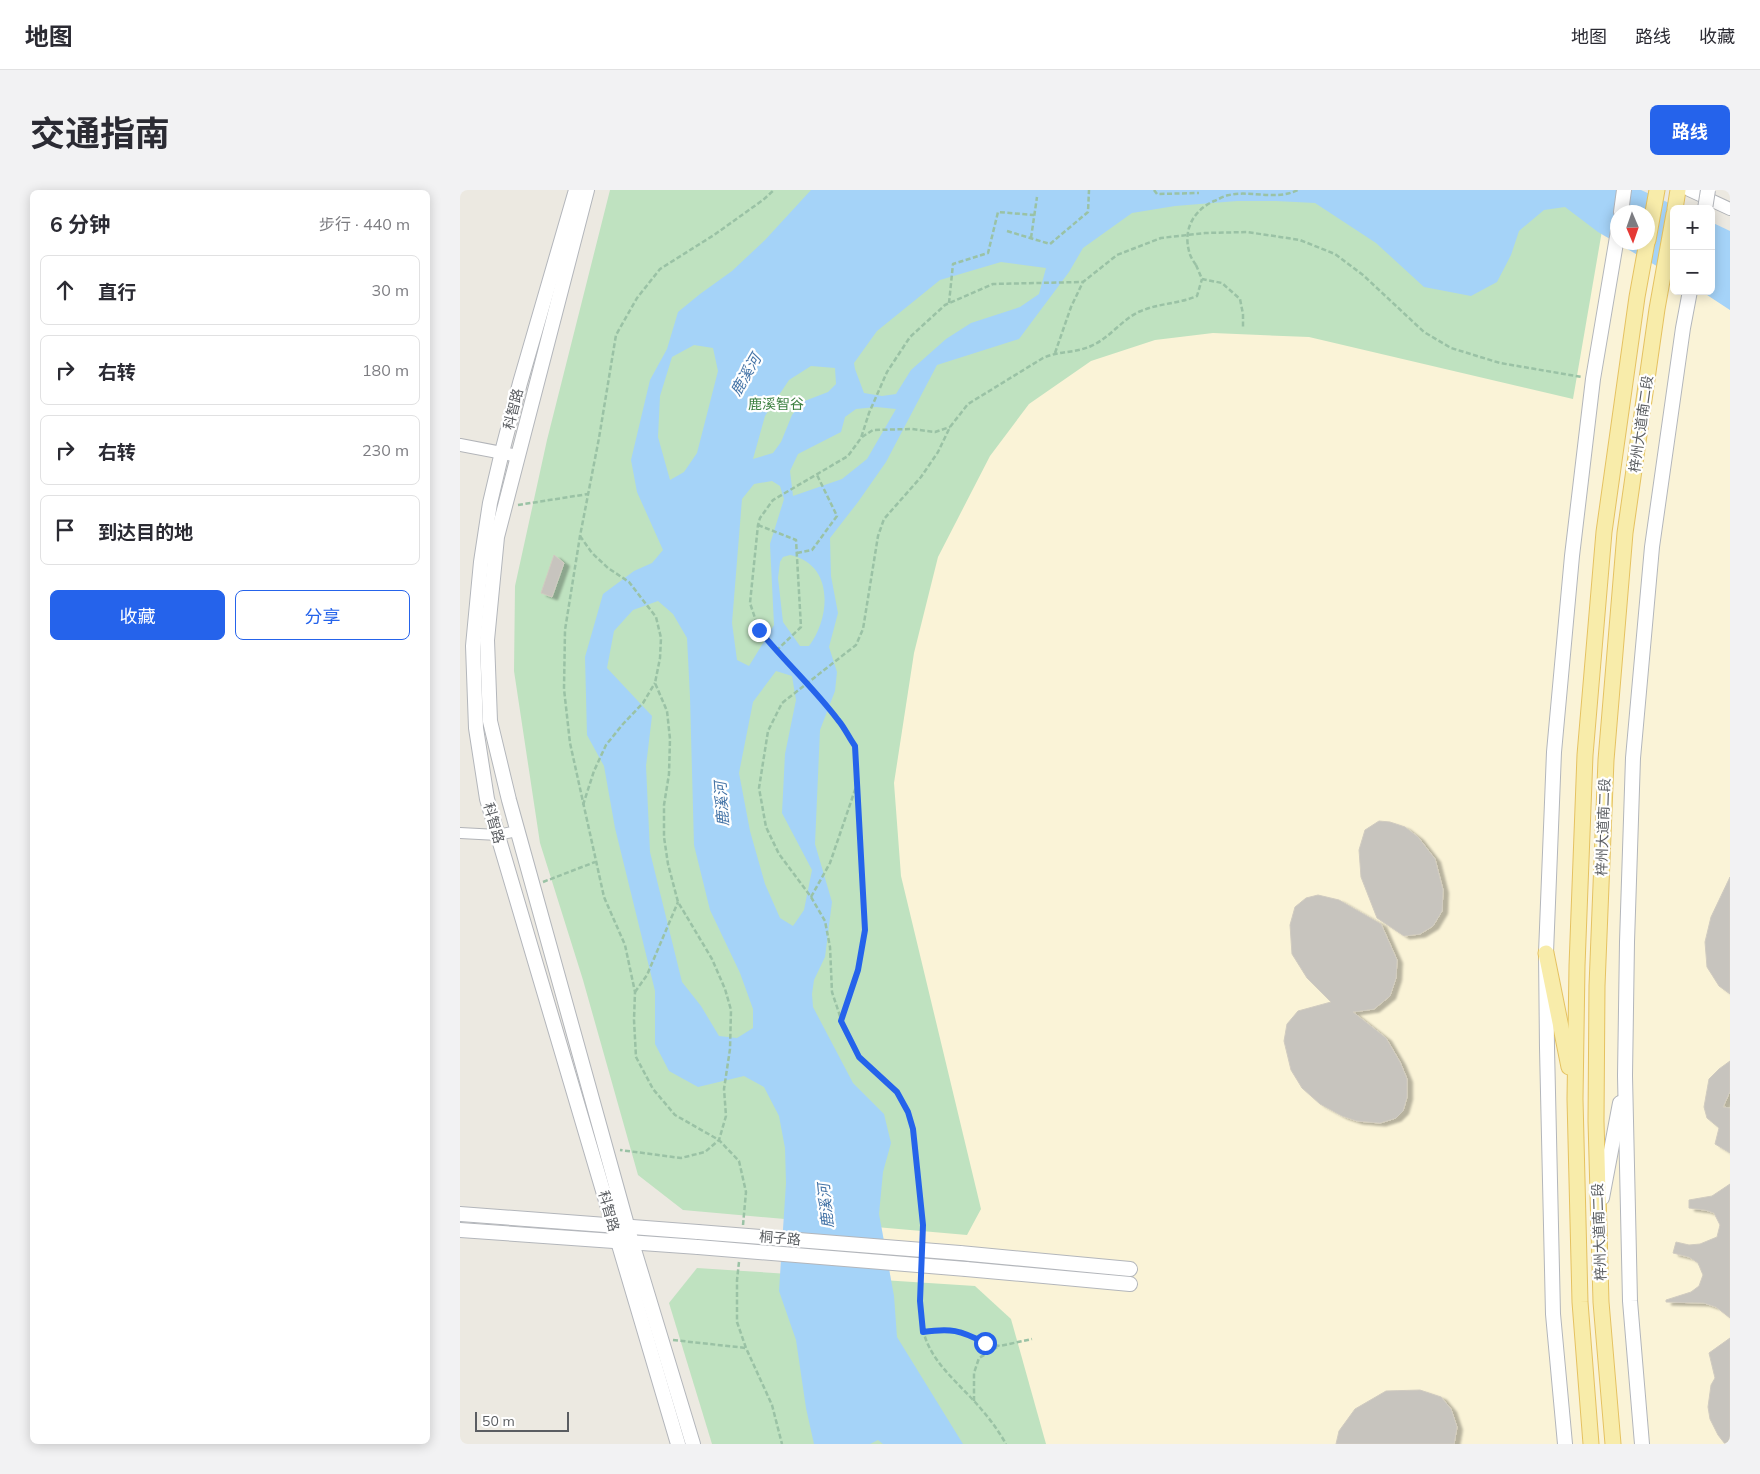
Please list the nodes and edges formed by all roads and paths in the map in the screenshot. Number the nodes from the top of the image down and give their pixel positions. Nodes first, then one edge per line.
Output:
1 (576, 190) edge
2 (587, 190) edge
3 (774, 190) edge
4 (1089, 190) edge
5 (1154, 190) edge
6 (1298, 190) edge
7 (1624, 190) edge
8 (1657, 190) edge
9 (1678, 190) edge
10 (1689, 190) edge
11 (1708, 190) edge
12 (1199, 193) dead end
13 (1037, 197) dead end
14 (1621, 205) edge
15 (1654, 205) edge
16 (1676, 205) edge
17 (1705, 205) edge
18 (1730, 210) edge
19 (1034, 216) junction
20 (1006, 231) dead end
21 (1670, 236) edge
22 (1031, 238) junction
23 (1614, 250) edge
24 (1645, 250) edge
25 (1202, 280) junction
26 (1083, 282) junction
27 (1689, 295) edge
28 (949, 303) junction
29 (1243, 327) dead end
30 (1055, 353) junction
31 (1593, 379) junction
32 (950, 427) junction
33 (861, 438) junction
34 (460, 445) edge
35 (502, 452) junction
36 (518, 456) junction
37 (817, 475) junction
38 (588, 494) junction
39 (505, 507) junction
40 (758, 525) junction
41 (580, 536) junction
42 (797, 553) junction
43 (776, 651) junction
44 (655, 683) junction
45 (808, 683) junction
46 (858, 783) junction
47 (583, 805) junction
48 (517, 831) junction
49 (460, 834) edge
50 (498, 835) junction
51 (595, 862) junction
52 (533, 886) junction
53 (811, 897) junction
54 (678, 902) junction
55 (1546, 954) junction
56 (635, 992) junction
57 (841, 1021) junction
58 (1625, 1076) junction
59 (1575, 1099) junction
60 (719, 1140) junction
61 (606, 1148) junction
62 (460, 1214) edge
63 (1598, 1216) junction
64 (621, 1227) junction
65 (743, 1227) dead end
66 (460, 1230) edge
67 (625, 1243) junction
68 (922, 1244) dead end
69 (740, 1253) dead end
70 (1130, 1269) joint
71 (921, 1272) dead end
72 (1130, 1284) joint
73 (923, 1332) junction
74 (661, 1338) junction
75 (1032, 1339) dead end
76 (1000, 1346) junction
77 (746, 1348) junction
78 (974, 1401) junction
79 (678, 1444) edge
80 (693, 1444) edge
81 (782, 1444) edge
82 (1006, 1444) edge
83 (1565, 1444) edge
84 (1591, 1444) edge
85 (1613, 1444) edge
86 (1642, 1444) edge

1 - 35 main road, 科智路
2 - 36 main road, 科智路
3 - 38 path
4 - 22 path
5 - 12 path
6 - 25 path, bridge
7 - 14 main road
8 - 15 main road, 梓州大道南二段
9 - 16 main road
10 - 18 street
11 - 17 main road, bridge
13 - 19 path
19 - 22 path
19 - 28 path
20 - 22 path
21 - 63 main road, 梓州大道南二段
23 - 31 main road
24 - 59 main road, 梓州大道南二段
25 - 29 path
25 - 30 path
26 - 28 path
26 - 30 path
26 - 31 path
27 - 58 main road
28 - 33 path
30 - 32 path
31 - 55 main road
32 - 33 path
32 - 45 path
33 - 37 path
34 - 35 street
35 - 36 street
35 - 50 main road, 科智路
36 - 39 main road, 科智路
37 - 40 path
37 - 42 path
38 - 39 path
38 - 41 path
39 - 48 main road, 科智路
40 - 42 path
40 - 43 path
41 - 44 path
41 - 47 path
42 - 43 path
43 - 45 path
44 - 47 path
44 - 54 path
45 - 46 path
45 - 53 path
46 - 53 path
46 - 57 path
47 - 51 path
48 - 50 street
48 - 52 main road, 科智路
49 - 50 street
50 - 64 main road, 科智路
51 - 52 path
51 - 56 path
52 - 61 main road, 科智路
53 - 57 path
54 - 56 path
54 - 60 path
55 - 59 main road
55 - 83 main road
56 - 60 path
57 - 68 path
58 - 63 main road
58 - 86 main road
59 - 84 main road, 梓州大道南二段
60 - 61 path
60 - 65 path
61 - 64 main road, 科智路
62 - 64 main road, 桐子路
63 - 85 main road, 梓州大道南二段
64 - 67 main road, 科智路
64 - 70 main road, 桐子路, bridge
66 - 67 main road, 桐子路
67 - 72 main road, 桐子路, bridge
67 - 74 main road, 科智路
67 - 79 main road, 科智路
69 - 77 path
70 - 72 street
71 - 73 path
73 - 76 path
73 - 78 path
74 - 77 path
74 - 80 main road, 科智路
75 - 76 path
76 - 78 path
77 - 81 path
78 - 82 path

